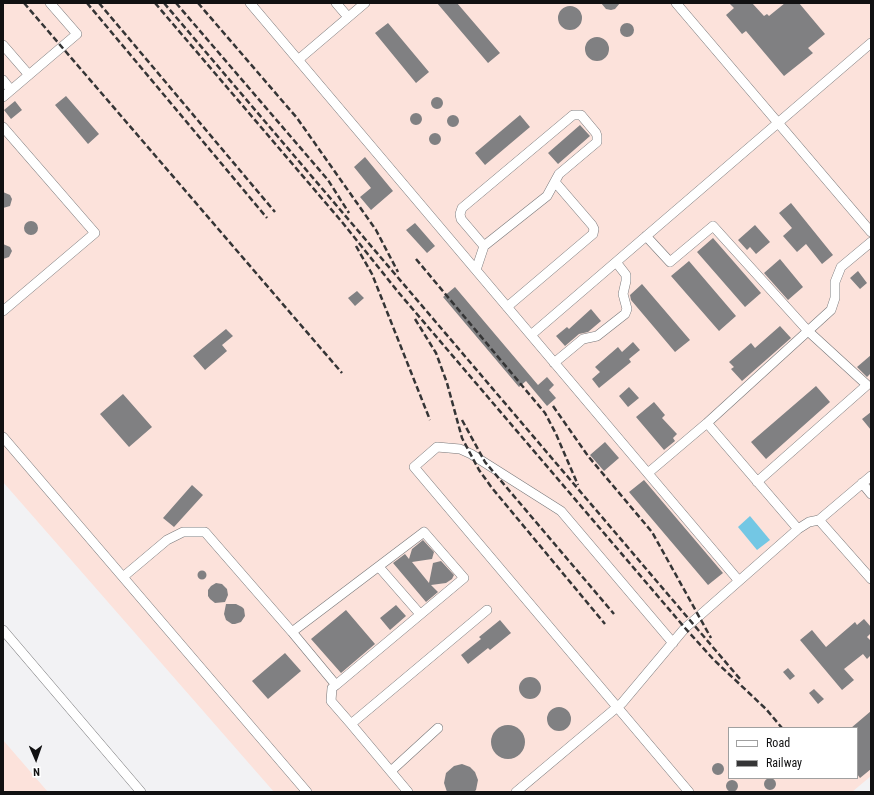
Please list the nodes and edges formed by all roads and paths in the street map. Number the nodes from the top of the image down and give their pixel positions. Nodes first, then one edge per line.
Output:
1 (50, 3) edge
2 (250, 3) edge
3 (336, 3) edge
4 (365, 3) edge
5 (676, 3) edge
6 (348, 17) junction
7 (871, 42) edge
8 (3, 45) edge
9 (298, 60) junction
10 (28, 75) junction
11 (3, 80) edge
12 (12, 90) junction
13 (3, 97) edge
14 (778, 122) junction
15 (3, 127) edge
16 (555, 182) junction
17 (871, 232) edge
18 (646, 236) junction
19 (871, 242) edge
20 (484, 246) junction
21 (616, 262) junction
22 (476, 270) junction
23 (507, 307) junction
24 (3, 311) edge
25 (808, 331) junction
26 (531, 335) junction
27 (554, 363) junction
28 (707, 423) junction
29 (3, 437) edge
30 (648, 473) junction
31 (871, 476) edge
32 (757, 482) junction
33 (862, 484) junction
34 (871, 494) edge
35 (820, 520) junction
36 (798, 529) junction
37 (379, 567) junction
38 (123, 577) junction
39 (871, 580) edge
40 (739, 581) junction
41 (487, 610) dead end
42 (420, 614) junction
43 (3, 630) edge
44 (292, 632) junction
45 (673, 643) junction
46 (336, 685) junction
47 (617, 707) junction
48 (351, 724) junction
49 (438, 728) dead end
50 (391, 771) junction
51 (141, 792) edge
52 (307, 792) edge
53 (408, 792) edge
54 (516, 792) edge
55 (689, 792) edge

1 - 10 street
2 - 9 street
3 - 6 street
4 - 6 street
5 - 14 street
6 - 9 street
7 - 14 street
8 - 10 street
9 - 22 street
10 - 12 street
11 - 12 street
12 - 13 street
14 - 17 street
14 - 18 street
15 - 24 street
16 - 20 street
16 - 20 street
16 - 23 street
18 - 21 street
18 - 25 street
19 - 25 street
20 - 22 street
21 - 26 street
21 - 27 street
22 - 23 street
23 - 26 street
25 - 28 street
25 - 32 street
26 - 27 street
27 - 30 street
28 - 30 street
28 - 32 street
29 - 38 street
30 - 40 street
31 - 33 street
32 - 36 street
33 - 34 street
33 - 35 street
35 - 36 street
35 - 39 street
36 - 40 street
37 - 42 street
37 - 42 street
37 - 44 street
38 - 44 street
38 - 52 street
40 - 45 street
41 - 48 street
42 - 46 street
43 - 51 street
44 - 46 street
45 - 47 street
45 - 47 street
46 - 48 street
47 - 54 street
47 - 55 street
48 - 50 street
49 - 50 street
50 - 53 street

